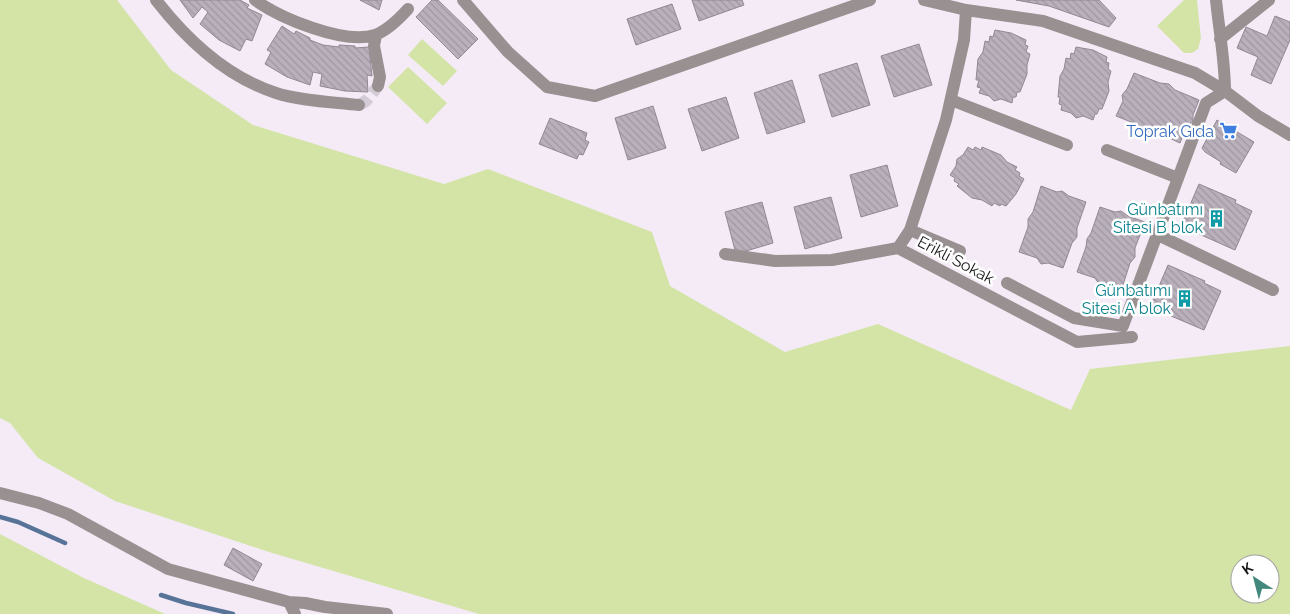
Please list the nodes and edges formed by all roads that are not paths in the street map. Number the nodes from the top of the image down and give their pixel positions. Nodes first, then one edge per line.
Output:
1 (156, 0) edge
2 (255, 0) edge
3 (463, 0) edge
4 (870, 0) edge
5 (924, 0) edge
6 (1216, 0) edge
7 (1269, 0) edge
8 (408, 9) dead end
9 (966, 10) junction
10 (376, 35) junction
11 (1220, 39) junction
12 (378, 86) dead end
13 (1225, 91) junction
14 (951, 100) junction
15 (359, 105) dead end
16 (1290, 135) edge
17 (1067, 145) dead end
18 (1107, 150) dead end
19 (1178, 178) junction
20 (910, 230) junction
21 (1158, 235) junction
22 (898, 248) junction
23 (960, 251) dead end
24 (725, 254) dead end
25 (1007, 282) dead end
26 (1273, 290) dead end
27 (1132, 337) dead end
28 (0, 493) edge
29 (292, 608) edge
30 (387, 614) edge

1 - 15 street
2 - 10 street
3 - 4 street
5 - 9 street
6 - 11 street
7 - 11 street
8 - 10 street
9 - 13 street
9 - 14 street
10 - 12 street
11 - 13 street
13 - 16 street
13 - 19 street
14 - 17 street
14 - 20 street
18 - 19 street
19 - 21 street
20 - 22 street
20 - 23 street
21 - 25 street
21 - 26 street
22 - 24 street, Erikli Sokak
22 - 27 street, Erikli Sokak
28 - 29 street
29 - 30 street

